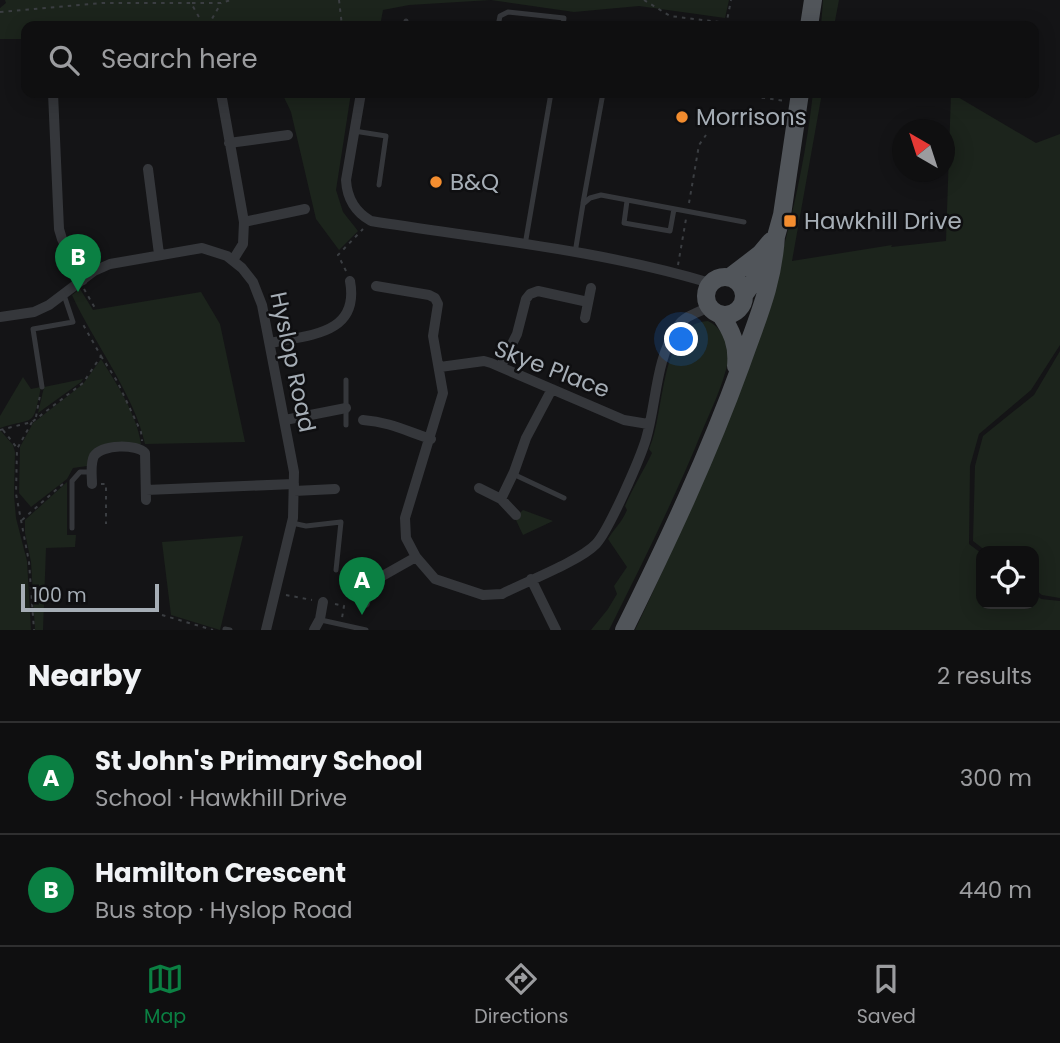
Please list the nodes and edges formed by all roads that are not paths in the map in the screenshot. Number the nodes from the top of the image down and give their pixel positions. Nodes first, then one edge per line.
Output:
1 (812, 1) edge
2 (499, 21) edge
3 (564, 21) edge
4 (810, 21) edge
5 (53, 98) edge
6 (222, 98) edge
7 (360, 98) edge
8 (550, 98) edge
9 (602, 98) edge
10 (794, 98) edge
11 (354, 131) junction
12 (288, 135) dead end
13 (229, 143) junction
14 (148, 169) dead end
15 (379, 185) dead end
16 (627, 201) junction
17 (583, 204) junction
18 (305, 209) dead end
19 (674, 209) junction
20 (244, 222) junction
21 (744, 222) dead end
22 (775, 236) junction
23 (525, 246) junction
24 (575, 253) junction
25 (159, 254) junction
26 (233, 260) junction
27 (730, 277) junction
28 (81, 281) junction
29 (350, 281) road end
30 (710, 283) junction
31 (376, 286) dead end
32 (591, 288) dead end
33 (64, 295) junction
34 (744, 298) junction
35 (588, 302) junction
36 (715, 311) junction
37 (0, 317) edge
38 (585, 318) dead end
39 (270, 343) junction
40 (744, 357) junction
41 (501, 366) junction
42 (440, 367) junction
43 (346, 380) dead end
44 (735, 382) junction
45 (42, 387) road end
46 (552, 389) junction
47 (346, 408) junction
48 (285, 420) junction
49 (363, 420) dead end
50 (648, 424) junction
51 (346, 425) dead end
52 (430, 439) junction
53 (92, 472) junction
54 (513, 474) junction
55 (92, 484) road end
56 (294, 488) junction
57 (479, 488) dead end
58 (335, 489) dead end
59 (564, 498) dead end
60 (501, 499) junction
61 (516, 514) dead end
62 (292, 523) junction
63 (72, 528) dead end
64 (416, 557) junction
65 (336, 570) dead end
66 (354, 578) dead end
67 (531, 579) junction
68 (370, 583) junction
69 (323, 602) dead end
70 (365, 603) dead end
71 (320, 620) junction
72 (355, 629) edge
73 (266, 630) edge
74 (314, 630) edge
75 (366, 630) edge
76 (556, 630) edge
77 (624, 630) edge

1 - 4 main road
2 - 3 lane
5 - 28 street
6 - 13 street
7 - 11 street
8 - 23 lane
9 - 17 lane
10 - 22 main road
11 - 15 lane
11 - 23 street
12 - 13 street
13 - 20 street
14 - 25 street
16 - 17 lane
16 - 19 lane
16 - 19 lane
17 - 24 lane
18 - 20 street
19 - 21 lane
20 - 26 street
22 - 27 main road
22 - 34 main road
22 - 40 main road
23 - 24 street
24 - 30 street
25 - 26 street
25 - 28 street
26 - 39 street, Hyslop Road
27 - 30 main road
27 - 34 main road
28 - 33 street
29 - 39 street
30 - 36 main road
31 - 42 street
32 - 35 street
33 - 37 street
33 - 45 lane
34 - 36 main road
34 - 40 main road
35 - 38 street
35 - 41 street
36 - 44 main road
36 - 50 street
39 - 48 street, Hyslop Road
40 - 44 main road
41 - 42 street, Skye Place
41 - 46 street, Skye Place
42 - 52 street
43 - 47 lane
44 - 77 main road
46 - 50 street, Skye Place
46 - 54 street
47 - 48 street
47 - 51 lane
48 - 56 street, Hyslop Road
49 - 52 street
50 - 67 street
52 - 64 street
53 - 55 street
53 - 56 street
53 - 63 lane
54 - 59 lane
54 - 60 street
56 - 58 street
56 - 62 street, Hyslop Road
57 - 60 street
60 - 61 street
62 - 65 lane
62 - 73 street, Hyslop Road
64 - 67 street
64 - 68 street
66 - 68 street
67 - 76 street
68 - 70 street
69 - 71 street
71 - 72 lane
71 - 74 street
72 - 75 lane

